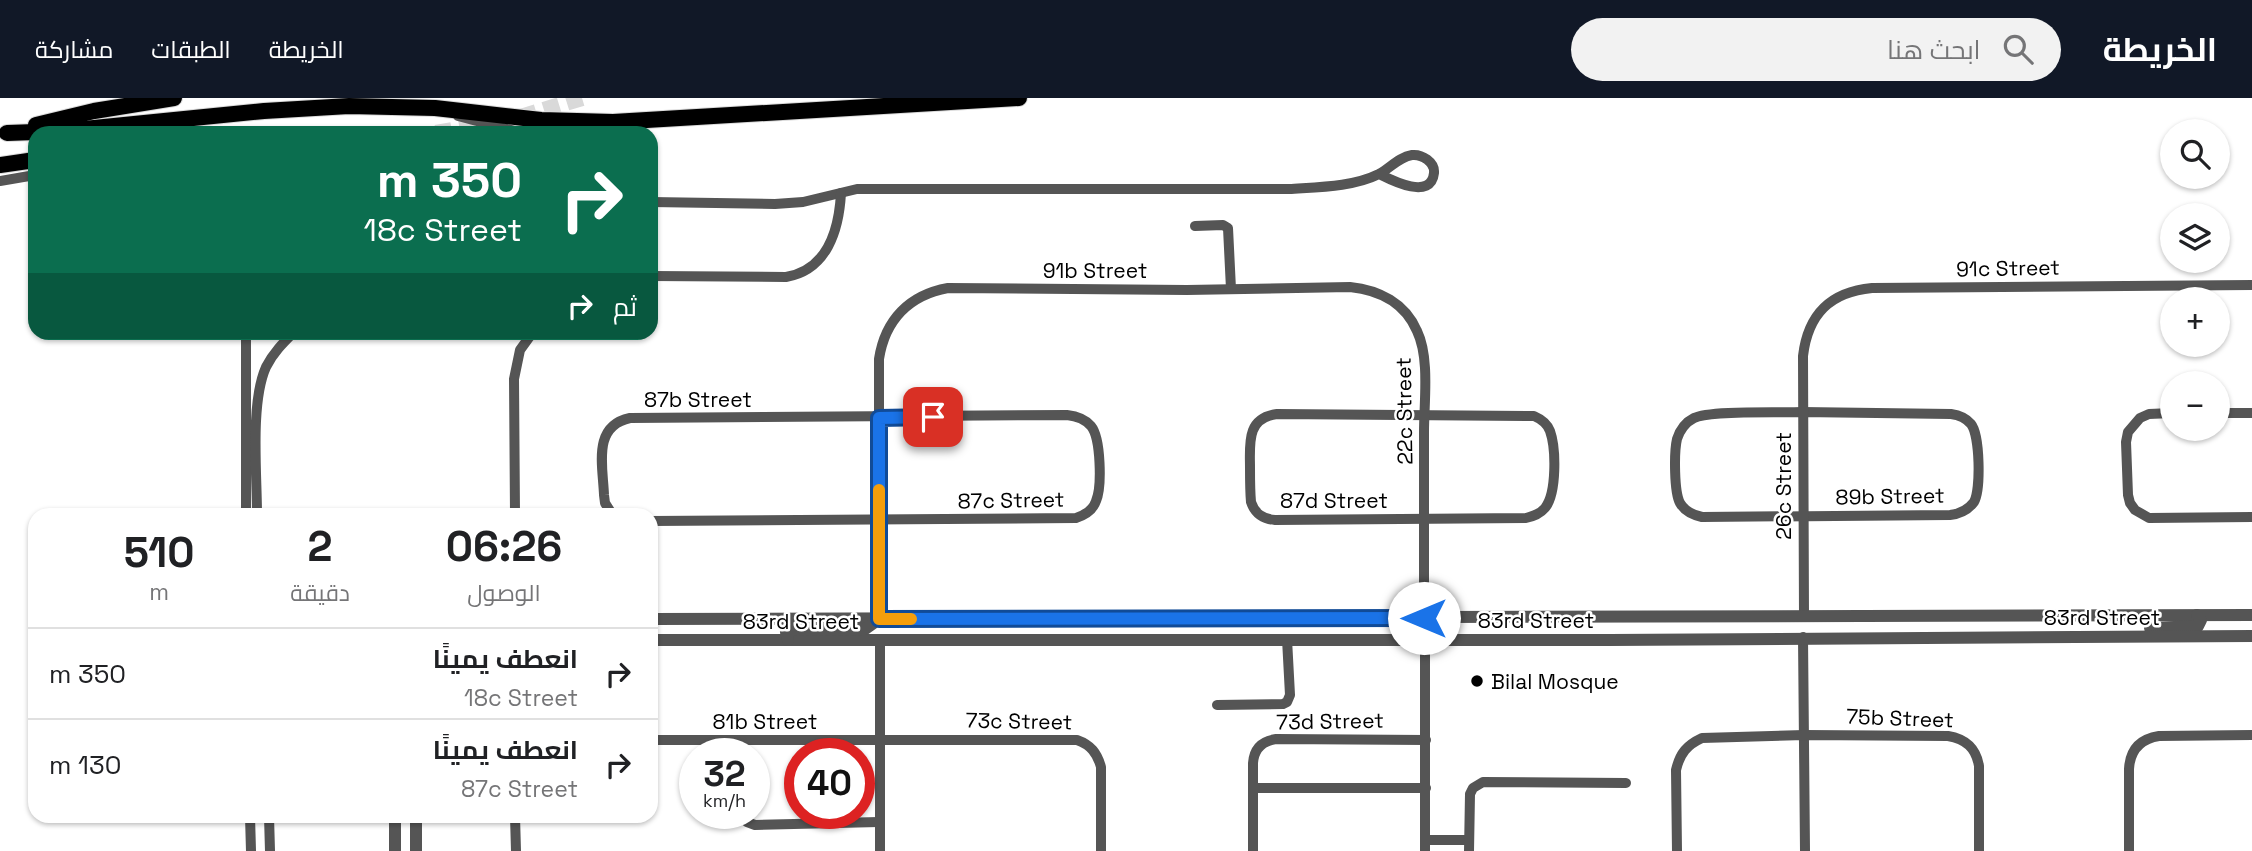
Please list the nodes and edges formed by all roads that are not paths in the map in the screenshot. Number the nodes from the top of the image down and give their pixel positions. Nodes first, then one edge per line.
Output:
1 (174, 98) edge
2 (1019, 98) edge
3 (435, 108) junction
4 (33, 126) edge
5 (119, 126) edge
6 (498, 126) edge
7 (28, 127) edge
8 (28, 132) edge
9 (4, 133) edge
10 (28, 161) edge
11 (0, 165) edge
12 (1379, 174) junction
13 (28, 176) edge
14 (0, 181) edge
15 (841, 193) junction
16 (658, 202) edge
17 (1195, 226) dead end
18 (658, 276) edge
19 (2252, 285) edge
20 (1350, 287) joint
21 (1231, 289) junction
22 (246, 340) edge
23 (286, 340) edge
24 (527, 340) edge
25 (1803, 356) joint
26 (1802, 412) junction
27 (2230, 413) edge
28 (2252, 413) edge
29 (2160, 414) edge
30 (1424, 415) junction
31 (879, 418) junction
32 (257, 491) junction
33 (246, 508) edge
34 (257, 508) edge
35 (262, 508) edge
36 (515, 508) edge
37 (608, 508) edge
38 (1803, 517) junction
39 (2252, 517) edge
40 (1424, 519) junction
41 (879, 520) junction
42 (658, 522) edge
43 (2197, 615) junction
44 (2252, 615) edge
45 (1804, 616) junction
46 (1424, 618) junction
47 (658, 619) edge
48 (879, 619) junction
49 (2252, 636) edge
50 (1803, 637) junction
51 (2112, 637) junction
52 (1287, 639) junction
53 (1425, 639) junction
54 (658, 640) edge
55 (788, 640) junction
56 (880, 641) junction
57 (1217, 705) dead end
58 (1804, 735) junction
59 (2252, 735) edge
60 (879, 739) junction
61 (658, 740) edge
62 (679, 740) edge
63 (1426, 740) junction
64 (770, 741) edge
65 (1626, 783) dead end
66 (1253, 788) junction
67 (1426, 788) junction
68 (879, 822) junction
69 (250, 823) edge
70 (269, 823) edge
71 (395, 823) edge
72 (416, 823) edge
73 (515, 823) edge
74 (770, 825) edge
75 (1425, 846) edge
76 (1469, 846) edge
77 (251, 851) edge
78 (270, 851) edge
79 (395, 851) edge
80 (416, 851) edge
81 (516, 851) edge
82 (880, 851) edge
83 (1101, 851) edge
84 (1254, 851) edge
85 (1677, 851) edge
86 (1804, 851) edge
87 (1979, 851) edge
88 (2129, 851) edge

1 - 4 main road
2 - 3 main road
3 - 5 main road
3 - 6 street
7 - 9 main road
8 - 9 main road
10 - 11 main road
12 - 12 street
12 - 15 street
13 - 14 street
15 - 16 street
15 - 18 street
17 - 21 street
19 - 25 street, 91c Street
20 - 21 street, 91b Street
20 - 30 street, 22c Street
21 - 31 street, 91b Street
22 - 33 street
23 - 32 street
24 - 36 street
25 - 26 street, 26c Street
26 - 38 street, 26c Street
26 - 38 street, 89b Street
26 - 38 street, 89b Street
27 - 28 street
29 - 39 street
30 - 40 street, 22c Street
30 - 40 street
30 - 40 street, 87d Street
31 - 37 street, 87b Street
31 - 41 street, 91b Street
31 - 41 street, 87c Street
32 - 34 street
32 - 35 street
38 - 45 street, 26c Street
40 - 46 street, 22c Street
41 - 42 street
41 - 48 street, 91b Street
43 - 44 street, 83rd Street
43 - 45 street, 83rd Street
43 - 51 street
45 - 46 street, 83rd Street
46 - 48 street, 83rd Street
47 - 48 street, 83rd Street
48 - 55 street
49 - 51 street, 83rd Street
50 - 51 street, 83rd Street
50 - 53 street, 83rd Street
50 - 58 street
52 - 53 street, 83rd Street
52 - 56 street, 83rd Street
52 - 57 street
53 - 63 street
54 - 55 street, 83rd Street
55 - 56 street, 83rd Street
56 - 60 street
58 - 85 street
58 - 86 street
58 - 87 street, 75b Street
59 - 88 street
60 - 64 street, 81b Street
60 - 68 street
60 - 83 street, 73c Street
61 - 62 street, 81b Street
63 - 66 street, 73d Street
63 - 67 street
65 - 76 street
66 - 67 street
66 - 84 street, 73d Street
67 - 75 street
68 - 74 street
68 - 82 street
69 - 77 street
70 - 78 street
71 - 79 street
72 - 80 street
73 - 81 street
75 - 76 street

